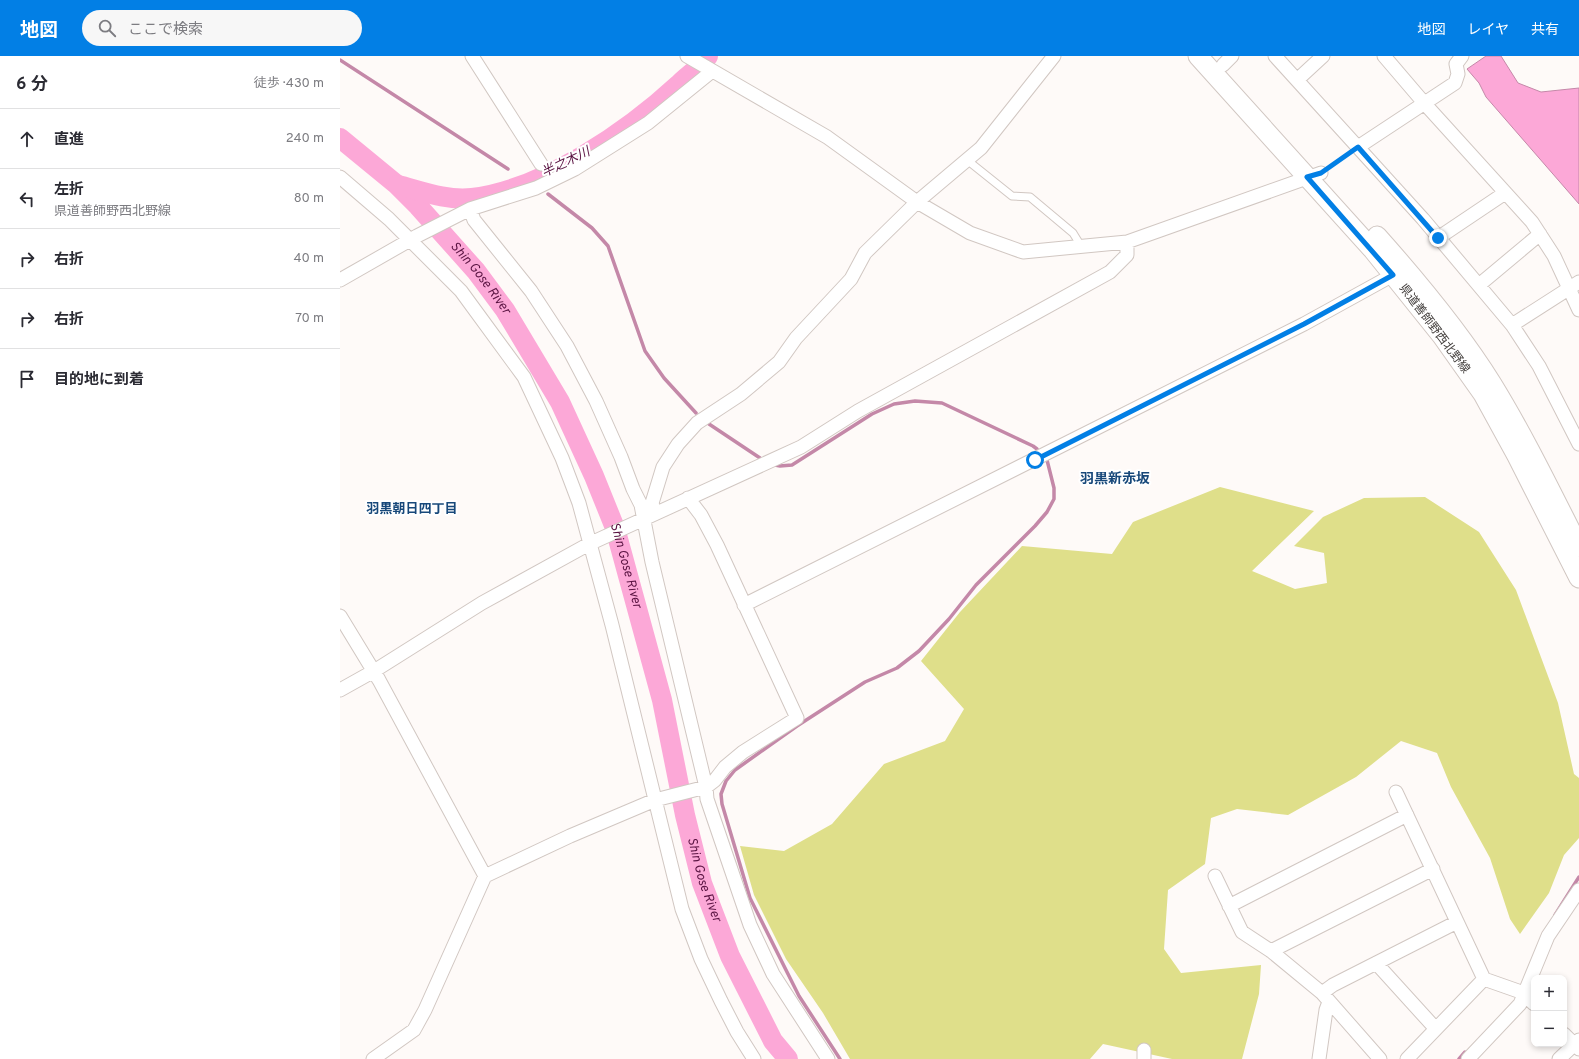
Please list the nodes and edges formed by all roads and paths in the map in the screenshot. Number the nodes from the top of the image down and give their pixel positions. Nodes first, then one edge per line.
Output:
1 (472, 56) edge
2 (1054, 56) edge
3 (1198, 56) edge
4 (1276, 56) edge
5 (1323, 56) edge
6 (1384, 56) edge
7 (691, 58) edge
8 (1224, 59) edge
9 (1456, 59) edge
10 (711, 72) junction
11 (1297, 80) junction
12 (1425, 104) junction
13 (1358, 147) junction
14 (966, 160) junction
15 (541, 164) dead end
16 (1314, 175) junction
17 (340, 177) edge
18 (1506, 193) junction
19 (917, 202) junction
20 (467, 211) junction
21 (1540, 234) junction
22 (414, 238) junction
23 (1438, 238) junction
24 (1127, 242) junction
25 (1081, 246) junction
26 (1393, 275) junction
27 (340, 280) edge
28 (1479, 285) junction
29 (1573, 286) edge
30 (1579, 310) edge
31 (1512, 325) junction
32 (1579, 444) edge
33 (688, 498) junction
34 (647, 517) junction
35 (589, 544) junction
36 (1579, 547) edge
37 (1579, 578) edge
38 (744, 605) junction
39 (340, 616) edge
40 (374, 671) junction
41 (340, 690) edge
42 (706, 787) junction
43 (1396, 792) dead end
44 (655, 800) junction
45 (1407, 815) junction
46 (1433, 869) junction
47 (485, 876) junction
48 (1215, 876) dead end
49 (1579, 890) edge
50 (1229, 906) junction
51 (1457, 922) junction
52 (1271, 951) junction
53 (1376, 963) junction
54 (1484, 979) junction
55 (1520, 992) junction
56 (1325, 998) junction
57 (1531, 1001) edge
58 (1435, 1028) junction
59 (1567, 1036) edge
60 (1577, 1044) edge
61 (373, 1059) edge
62 (754, 1059) edge
63 (828, 1059) edge
64 (1319, 1059) edge
65 (1380, 1059) edge
66 (1407, 1059) edge
67 (1468, 1059) edge
68 (1559, 1059) edge

1 - 15 street
2 - 14 street
3 - 16 main road, 県道善師野西北野線
4 - 11 street
5 - 11 street
6 - 12 street
7 - 10 street
8 - 16 main road, 県道善師野西北野線
9 - 12 street
10 - 19 street
10 - 20 street
11 - 13 street
12 - 13 street
12 - 18 street
13 - 16 path
13 - 23 street
14 - 19 street
14 - 25 lane
16 - 24 street
16 - 26 main road, 県道善師野西北野線
16 - 36 main road, 県道善師野西北野線
17 - 22 street
18 - 21 street
18 - 23 street
19 - 25 street
19 - 34 street
20 - 22 street
20 - 34 street
21 - 28 street
21 - 29 street
22 - 27 street
22 - 35 street
23 - 28 street
24 - 25 street
24 - 33 street
26 - 37 main road, 県道善師野西北野線
26 - 38 street
28 - 31 street
29 - 30 street
29 - 31 street
31 - 32 street
33 - 34 street
33 - 38 street
34 - 35 street
34 - 42 street
35 - 40 street
35 - 44 street
38 - 42 street
39 - 40 street
40 - 41 street
40 - 47 street
42 - 44 street
42 - 63 street
43 - 45 street
44 - 47 street
44 - 62 street
45 - 46 street
45 - 50 street
46 - 51 street
46 - 52 street
47 - 61 street
48 - 50 street
49 - 55 street
50 - 52 street
51 - 53 street
51 - 54 street
52 - 56 street
53 - 56 street
53 - 58 street
54 - 55 street
54 - 58 street
55 - 57 street
55 - 67 street
56 - 64 street
56 - 65 street
58 - 66 street
59 - 60 street
60 - 68 street

